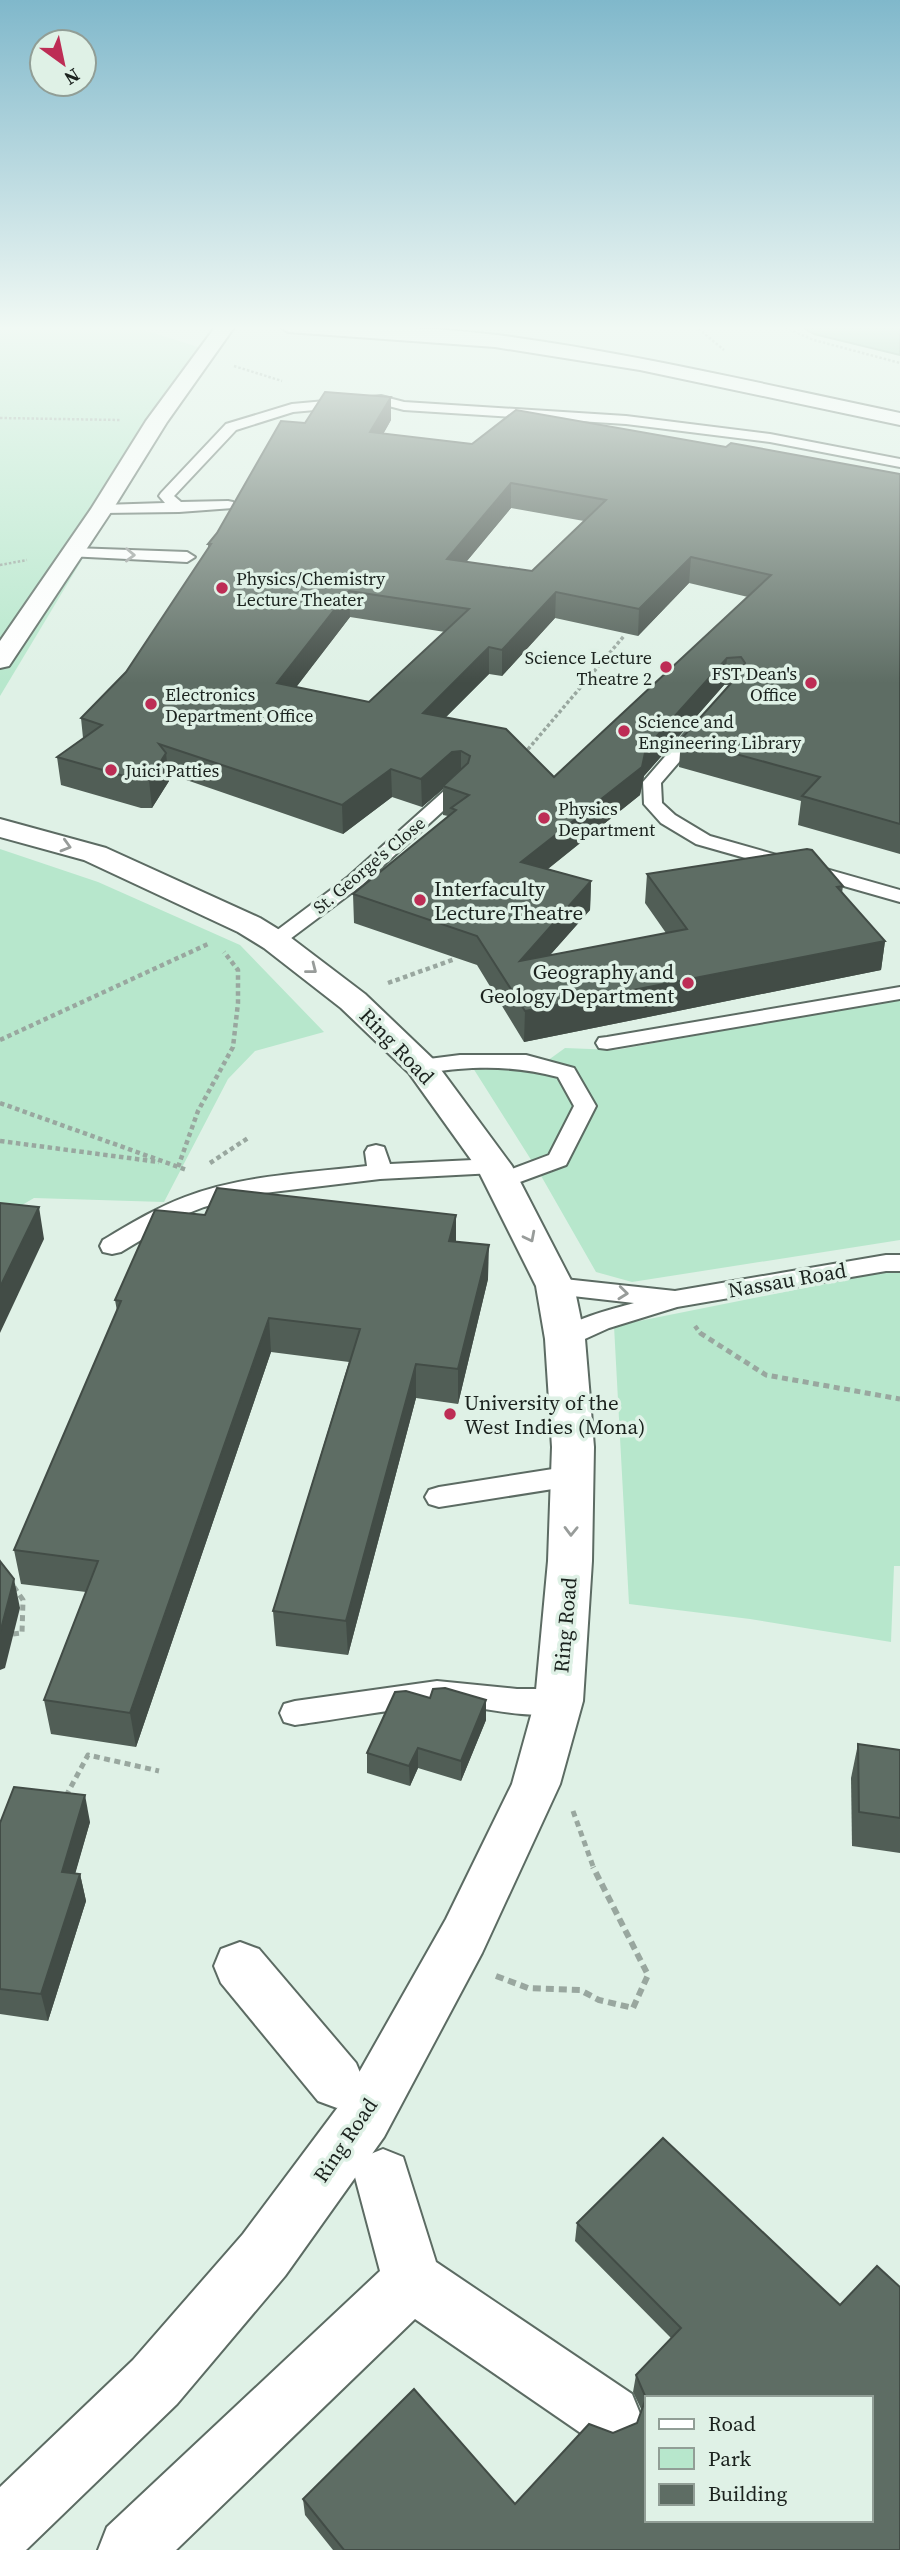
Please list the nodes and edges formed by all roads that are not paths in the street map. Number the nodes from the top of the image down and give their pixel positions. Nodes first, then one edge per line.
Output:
1 (142, 445) edge
2 (214, 445) edge
3 (779, 445) edge
4 (900, 463) edge
5 (166, 496) junction
6 (105, 504) junction
7 (179, 508) junction
8 (228, 522) edge
9 (73, 553) junction
10 (187, 557) dead end
11 (0, 660) edge
12 (714, 711) edge
13 (460, 786) edge
14 (0, 828) edge
15 (900, 896) edge
16 (275, 941) junction
17 (900, 993) edge
18 (607, 1043) dead end
19 (421, 1066) junction
20 (497, 1173) junction
21 (112, 1246) dead end
22 (900, 1263) edge
23 (555, 1286) junction
24 (675, 1299) junction
25 (565, 1339) junction
26 (572, 1476) junction
27 (439, 1497) dead end
28 (559, 1701) junction
29 (295, 1713) dead end
30 (240, 1966) dead end
31 (337, 2082) dead end
32 (383, 2177) dead end
33 (412, 2281) junction
34 (610, 2416) dead end
35 (0, 2531) edge
36 (130, 2550) edge

1 - 6 street
2 - 5 lane
3 - 4 lane
5 - 6 lane
5 - 7 lane
6 - 7 lane
6 - 9 street
7 - 8 lane
9 -> 10 lane
9 - 11 street
12 - 15 lane
13 - 16 lane, St. George's Close
14 -> 16 street, Ring Road
16 -> 19 street, Ring Road
17 - 18 lane
19 - 20 street, Ring Road
19 - 20 lane
20 - 21 lane
20 -> 23 street, Ring Road
22 - 24 lane, Nassau Road
23 -> 24 lane
23 - 25 street, Ring Road
24 - 25 lane
25 - 26 street, Ring Road
26 - 27 lane
26 -> 28 street, Ring Road
28 - 29 lane
28 - 35 street, Ring Road
30 - 31 street
32 - 33 street
33 - 34 street
33 - 36 street

